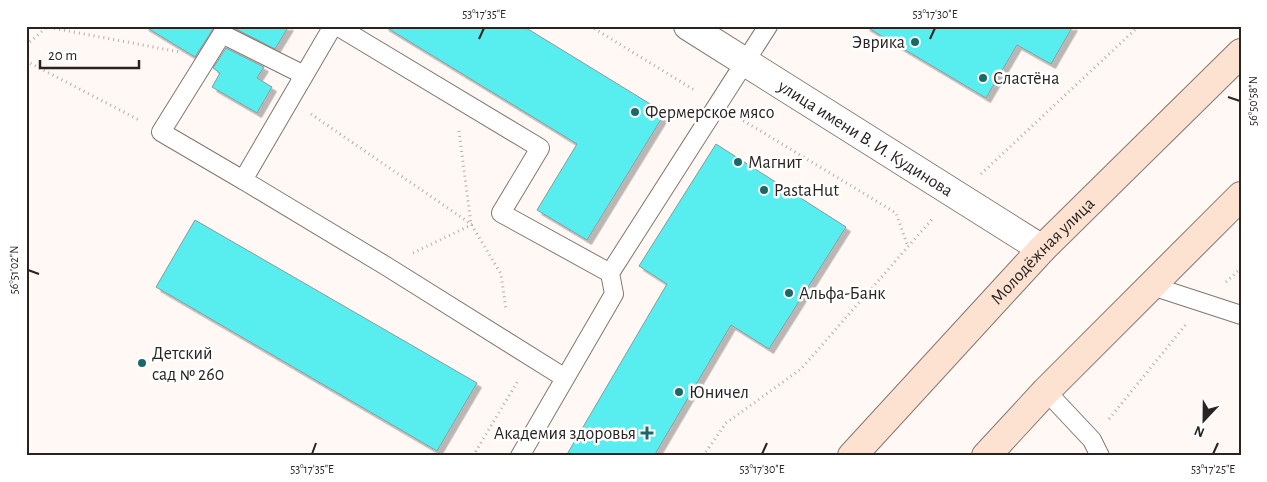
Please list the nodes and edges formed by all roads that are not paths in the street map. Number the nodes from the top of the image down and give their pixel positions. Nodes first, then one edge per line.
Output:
1 (332, 26) edge
2 (337, 26) edge
3 (688, 26) edge
4 (768, 26) edge
5 (1241, 53) edge
6 (745, 62) junction
7 (304, 75) junction
8 (244, 180) junction
9 (1241, 196) edge
10 (1042, 249) junction
11 (610, 273) junction
12 (1152, 286) junction
13 (1241, 315) edge
14 (565, 378) junction
15 (1046, 391) junction
16 (520, 456) edge
17 (852, 456) edge
18 (986, 456) edge
19 (1100, 456) edge

1 - 7 lane
2 - 11 lane
3 - 6 street, улица имени В. И. Кудинова
4 - 6 lane
5 - 10 main road, Молодёжная улица
6 - 10 street, улица имени В. И. Кудинова
6 - 11 lane
7 - 8 lane
7 - 8 lane
8 - 14 lane
9 - 12 main road
10 - 17 main road, Молодёжная улица
11 - 14 lane
12 - 13 lane
12 - 15 main road
14 - 16 lane
15 - 18 main road
15 - 19 lane

